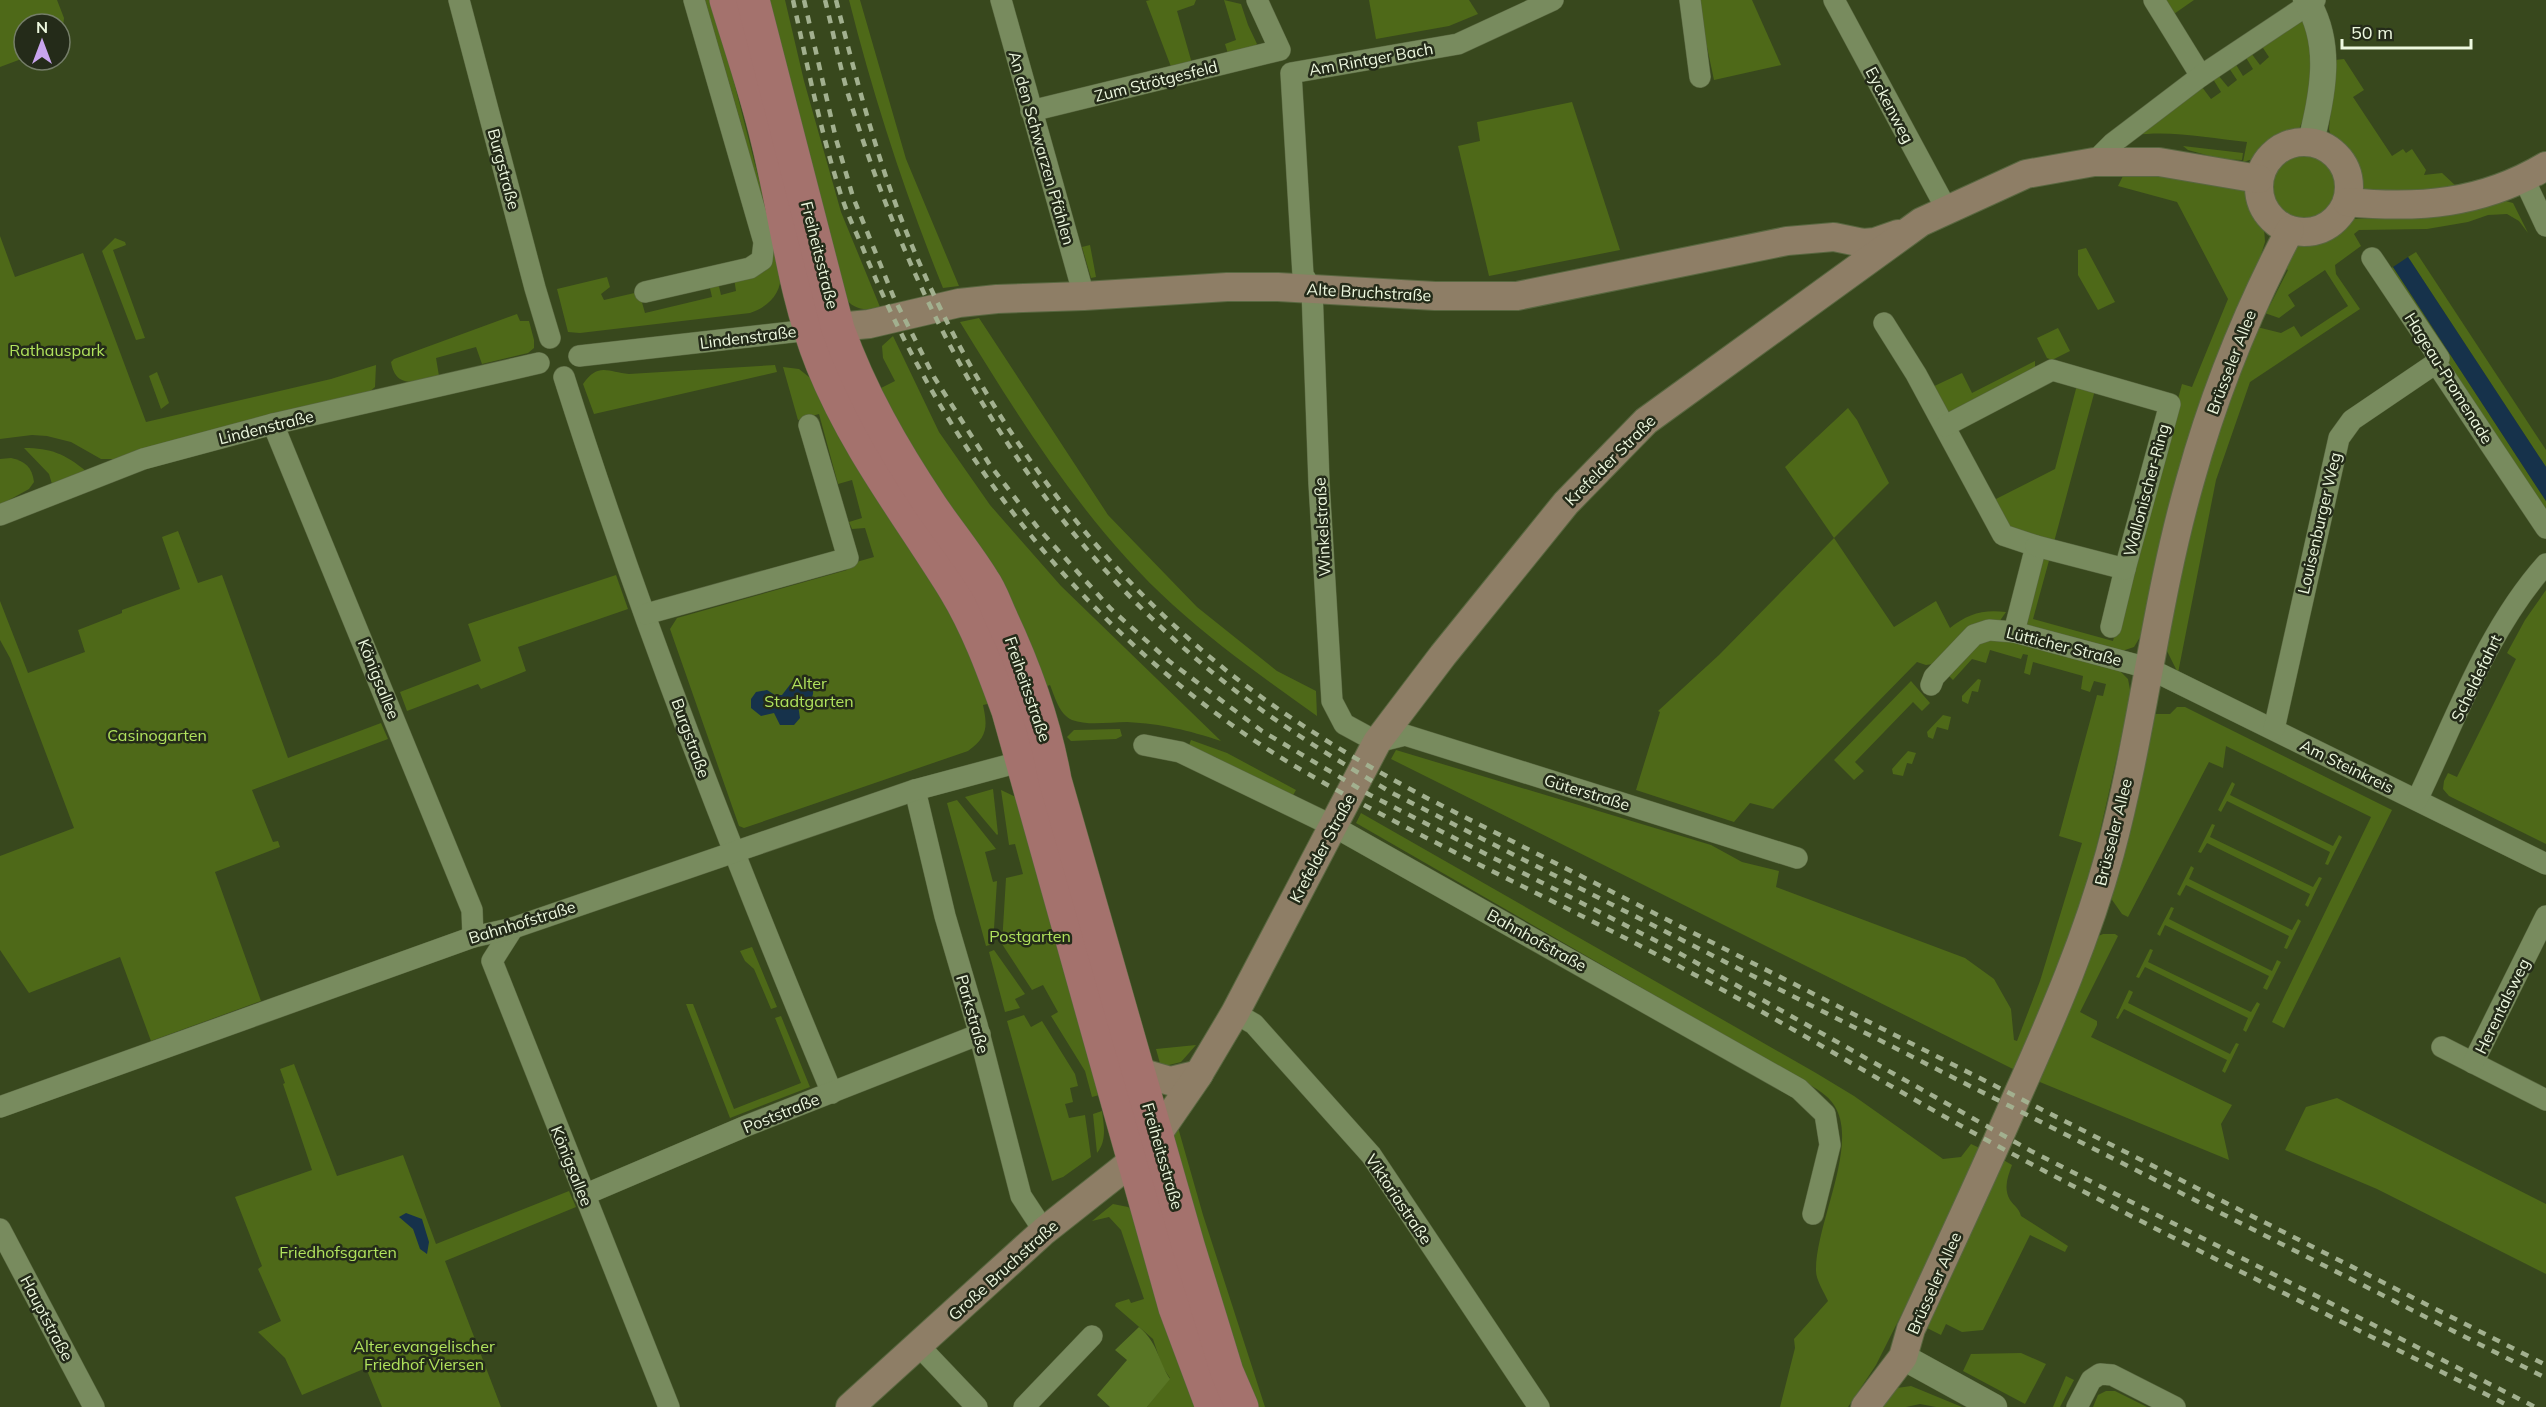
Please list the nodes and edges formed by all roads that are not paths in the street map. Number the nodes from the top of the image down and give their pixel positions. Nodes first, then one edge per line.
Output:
1 (459, 0) edge
2 (694, 0) edge
3 (726, 0) edge
4 (753, 0) edge
5 (1001, 0) edge
6 (1257, 0) edge
7 (1552, 0) edge
8 (1690, 0) edge
9 (1834, 0) edge
10 (2154, 0) edge
11 (2310, 1) edge
12 (2201, 76) junction
13 (1700, 77) dead end
14 (1031, 111) junction
15 (2311, 142) junction
16 (2094, 162) junction
17 (2535, 172) edge
18 (2259, 179) junction
19 (2347, 202) junction
20 (1947, 210) junction
21 (1922, 222) junction
22 (2546, 226) edge
23 (2290, 230) junction
24 (2372, 258) dead end
25 (1312, 289) junction
26 (645, 292) dead end
27 (1084, 296) junction
28 (1884, 323) dead end
29 (824, 329) junction
30 (550, 338) junction
31 (579, 356) junction
32 (539, 363) junction
33 (2436, 363) junction
34 (564, 377) junction
35 (273, 424) junction
36 (809, 425) dead end
37 (1945, 426) junction
38 (0, 514) edge
39 (2546, 528) edge
40 (2036, 546) junction
41 (2546, 564) edge
42 (2125, 569) junction
43 (646, 614) junction
44 (2111, 627) dead end
45 (2014, 632) junction
46 (2148, 668) junction
47 (1931, 685) dead end
48 (2274, 729) junction
49 (1377, 742) junction
50 (1144, 744) dead end
51 (1037, 757) junction
52 (915, 790) junction
53 (2417, 800) junction
54 (1333, 826) junction
55 (732, 852) junction
56 (1797, 858) dead end
57 (2546, 864) edge
58 (2546, 916) edge
59 (513, 928) junction
60 (473, 937) junction
61 (1235, 1013) junction
62 (980, 1034) junction
63 (2442, 1047) dead end
64 (2473, 1063) junction
65 (1139, 1072) junction
66 (1199, 1074) junction
67 (832, 1093) junction
68 (2546, 1100) edge
69 (0, 1107) edge
70 (1157, 1135) junction
71 (1134, 1160) junction
72 (584, 1195) junction
73 (1813, 1214) dead end
74 (0, 1230) edge
75 (1044, 1231) junction
76 (1092, 1336) dead end
77 (919, 1346) junction
78 (1903, 1357) junction
79 (94, 1407) edge
80 (669, 1407) edge
81 (850, 1407) edge
82 (977, 1407) edge
83 (1024, 1407) edge
84 (1212, 1407) edge
85 (1242, 1407) edge
86 (1539, 1407) edge
87 (1865, 1407) edge
88 (1994, 1407) edge
89 (2077, 1407) edge
90 (2175, 1407) edge

1 - 30 street, Burgstraße
2 - 26 street
3 - 29 main road, Freiheitsstraße
4 - 29 main road, Freiheitsstraße
5 - 14 street, An den Schwarzen Pfählen
6 - 14 street, Zum Strötgesfeld
7 - 25 street, Am Rintger Bach
8 - 13 street
9 - 20 street, Eyckenweg
10 - 12 street
11 - 12 street
11 - 15 street
12 - 16 street
14 - 27 street, An den Schwarzen Pfählen
15 - 18 main road
15 - 19 main road
16 - 18 main road, Krefelder Straße
16 - 20 main road, Krefelder Straße
17 - 19 main road
17 - 22 street
18 - 23 main road
19 - 23 main road
20 - 21 main road, Krefelder Straße
21 - 25 main road, Alte Bruchstraße
21 - 49 main road, Krefelder Straße
23 - 46 main road, Brüsseler Allee
24 - 33 street, Hageau-Promenade
25 - 27 main road, Alte Bruchstraße
25 - 49 street, Winkelstraße
27 - 29 main road, Alte Bruchstraße
28 - 37 street, Wallonischer-Ring
29 - 31 street, Lindenstraße
29 - 51 main road, Freiheitsstraße
30 - 31 street
30 - 32 street
31 - 34 street
32 - 34 street
32 - 35 street, Lindenstraße
33 - 39 street, Hageau-Promenade
33 - 48 street, Louisenburger Weg
34 - 43 street, Burgstraße
35 - 38 street, Lindenstraße
35 - 60 street, Königsallee
36 - 43 street
37 - 40 street, Wallonischer-Ring
37 - 42 street, Wallonischer-Ring
40 - 42 street, Wallonischer-Ring
40 - 45 street
41 - 53 street, Scheldefahrt
42 - 44 street, Wallonischer-Ring
43 - 55 street, Burgstraße
45 - 46 street, Lütticher Straße
45 - 47 street, Lütticher Straße
46 - 48 street, Am Steinkreis
46 - 78 main road, Brüsseler Allee
48 - 53 street, Am Steinkreis
49 - 54 main road, Krefelder Straße
49 - 56 street, Güterstraße
50 - 54 street, Bahnhofstraße
51 - 52 street, Bahnhofstraße
51 - 65 main road, Freiheitsstraße
51 - 71 main road, Freiheitsstraße
52 - 55 street, Bahnhofstraße
52 - 62 street, Parkstraße
53 - 57 street, Am Steinkreis
54 - 61 main road, Krefelder Straße
54 - 73 street, Bahnhofstraße
55 - 59 street, Bahnhofstraße
55 - 67 street, Burgstraße
58 - 64 street, Herentalsweg
59 - 60 street, Bahnhofstraße
59 - 72 street, Königsallee
60 - 69 street, Bahnhofstraße
61 - 66 main road, Krefelder Straße
61 - 86 street, Viktoriastraße
62 - 67 street, Poststraße
62 - 75 street, Parkstraße
63 - 64 street
64 - 68 street
65 - 66 main road
65 - 70 main road, Freiheitsstraße
66 - 70 main road, Krefelder Straße
67 - 72 street, Poststraße
70 - 71 main road, Große Bruchstraße
70 - 85 main road, Freiheitsstraße
71 - 75 main road, Große Bruchstraße
71 - 84 main road, Freiheitsstraße
72 - 80 street, Königsallee
74 - 79 street, Hauptstraße
75 - 77 main road, Große Bruchstraße
76 - 83 street
77 - 81 main road, Große Bruchstraße
77 - 82 street
78 - 87 main road, Brüsseler Allee
78 - 88 street
89 - 90 street

